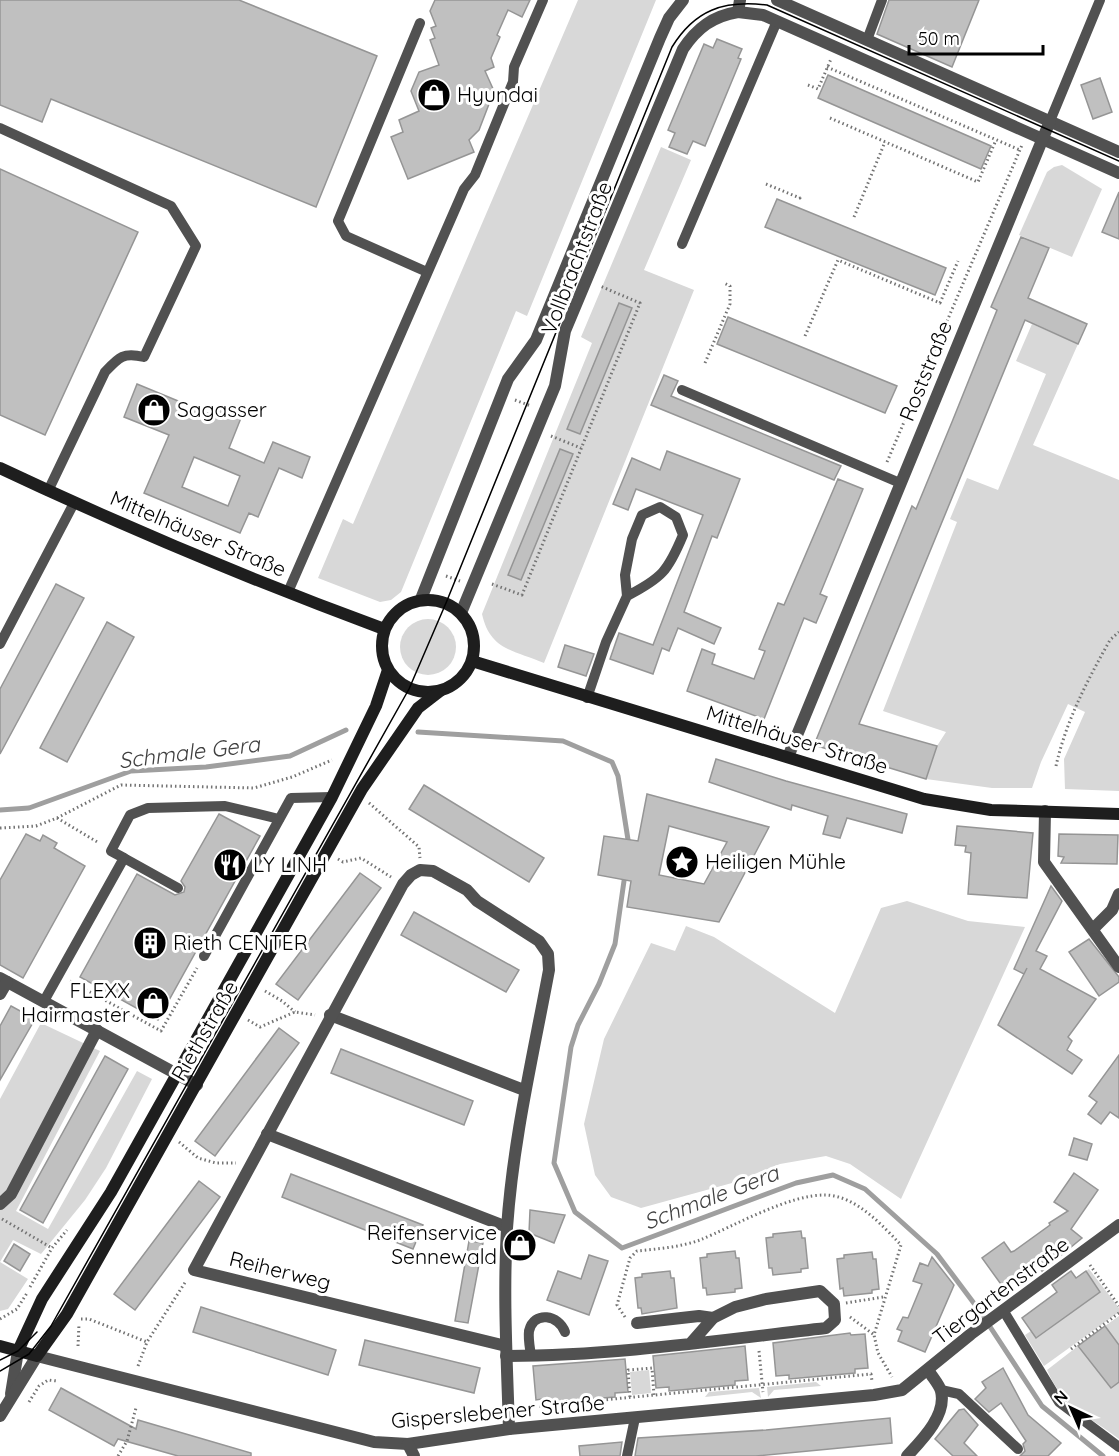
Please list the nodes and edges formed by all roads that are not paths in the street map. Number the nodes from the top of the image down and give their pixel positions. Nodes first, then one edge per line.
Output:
1 (543, 0) edge
2 (683, 0) edge
3 (777, 0) edge
4 (882, 0) edge
5 (1100, 0) edge
6 (739, 6) edge
7 (777, 21) junction
8 (420, 23) dead end
9 (867, 40) junction
10 (1050, 121) junction
11 (0, 128) edge
12 (1042, 139) junction
13 (1119, 152) edge
14 (1119, 173) edge
15 (682, 244) dead end
16 (427, 272) junction
17 (682, 390) dead end
18 (0, 468) edge
19 (900, 483) junction
20 (48, 491) junction
21 (74, 503) junction
22 (288, 592) junction
23 (627, 596) junction
24 (421, 599) junction
25 (461, 613) junction
26 (384, 628) junction
27 (0, 644) edge
28 (472, 661) junction
29 (388, 670) junction
30 (440, 691) junction
31 (587, 698) junction
32 (788, 757) junction
33 (332, 797) junction
34 (1045, 811) junction
35 (1119, 814) edge
36 (279, 819) junction
37 (123, 858) junction
38 (178, 888) dead end
39 (1119, 894) edge
40 (1094, 928) junction
41 (204, 956) road end
42 (1119, 967) edge
43 (3, 980) edge
44 (0, 994) edge
45 (44, 1001) junction
46 (329, 1017) junction
47 (97, 1030) junction
48 (178, 1075) junction
49 (197, 1085) junction
50 (524, 1090) junction
51 (267, 1134) junction
52 (0, 1204) edge
53 (1119, 1225) edge
54 (507, 1227) junction
55 (1001, 1312) junction
56 (713, 1318) junction
57 (637, 1323) road end
58 (565, 1332) dead end
59 (691, 1343) junction
60 (0, 1346) edge
61 (18, 1351) junction
62 (506, 1351) junction
63 (38, 1356) junction
64 (531, 1356) junction
65 (928, 1371) junction
66 (941, 1390) junction
67 (10, 1396) junction
68 (0, 1416) edge
69 (635, 1418) junction
70 (509, 1429) junction
71 (408, 1444) junction
72 (1119, 1447) edge
73 (1018, 1449) dead end
74 (414, 1456) edge
75 (627, 1456) edge
76 (907, 1456) edge

1 - 16 lane
2 - 24 street, Vollbrachtstraße
3 - 9 street
4 - 9 lane
5 - 10 lane, Roststraße
6 - 7 street, Vollbrachtstraße
6 - 25 street, Vollbrachtstraße
7 - 12 street, Vollbrachtstraße
7 - 15 lane
8 - 16 lane
9 - 10 street
10 - 12 street, Roststraße
10 - 13 street
11 - 20 lane
12 - 14 street, Vollbrachtstraße
12 - 19 street, Roststraße
16 - 22 lane
17 - 19 lane
18 - 20 street, Mittelhäuser Straße
19 - 32 street, Roststraße
20 - 21 street, Mittelhäuser Straße
21 - 22 street, Mittelhäuser Straße
21 - 27 lane
22 - 26 street, Mittelhäuser Straße
23 - 23 lane
23 - 31 lane
24 - 25 street
24 - 26 street
25 - 28 street
26 - 29 street
28 - 30 street
28 - 31 street, Mittelhäuser Straße
29 - 30 street
29 - 33 street, Riethstraße
30 - 49 street, Riethstraße
31 - 32 street, Mittelhäuser Straße
32 - 34 street, Mittelhäuser Straße
33 - 36 lane
33 - 48 street, Riethstraße
34 - 35 street, Mittelhäuser Straße
34 - 40 street
36 - 37 lane
36 - 41 lane
37 - 38 lane
37 - 45 lane
39 - 40 street
40 - 42 street
43 - 44 street
43 - 45 street
45 - 47 street
46 - 50 street
46 - 50 street, Reiherweg
46 - 51 street, Reiherweg
47 - 48 street
47 - 52 street
48 - 49 street
48 - 61 street, Riethstraße
49 - 63 street, Riethstraße
50 - 54 street
51 - 54 street
51 - 62 street, Reiherweg
53 - 55 street, Tiergartenstraße
54 - 62 street
55 - 65 street, Tiergartenstraße
55 - 72 lane
56 - 57 street
56 - 59 street
56 - 59 street
58 - 64 lane
59 - 64 street
60 - 61 street
61 - 63 street
61 - 67 street, Riethstraße
62 - 64 street
62 - 70 street
63 - 67 street, Riethstraße
63 - 71 street, Gisperslebener Straße
65 - 66 street, Tiergartenstraße
65 - 69 street, Gisperslebener Straße
66 - 73 lane
66 - 76 street
67 - 68 street, Riethstraße
69 - 70 street, Gisperslebener Straße
69 - 75 lane
70 - 71 street, Gisperslebener Straße
71 - 74 street

